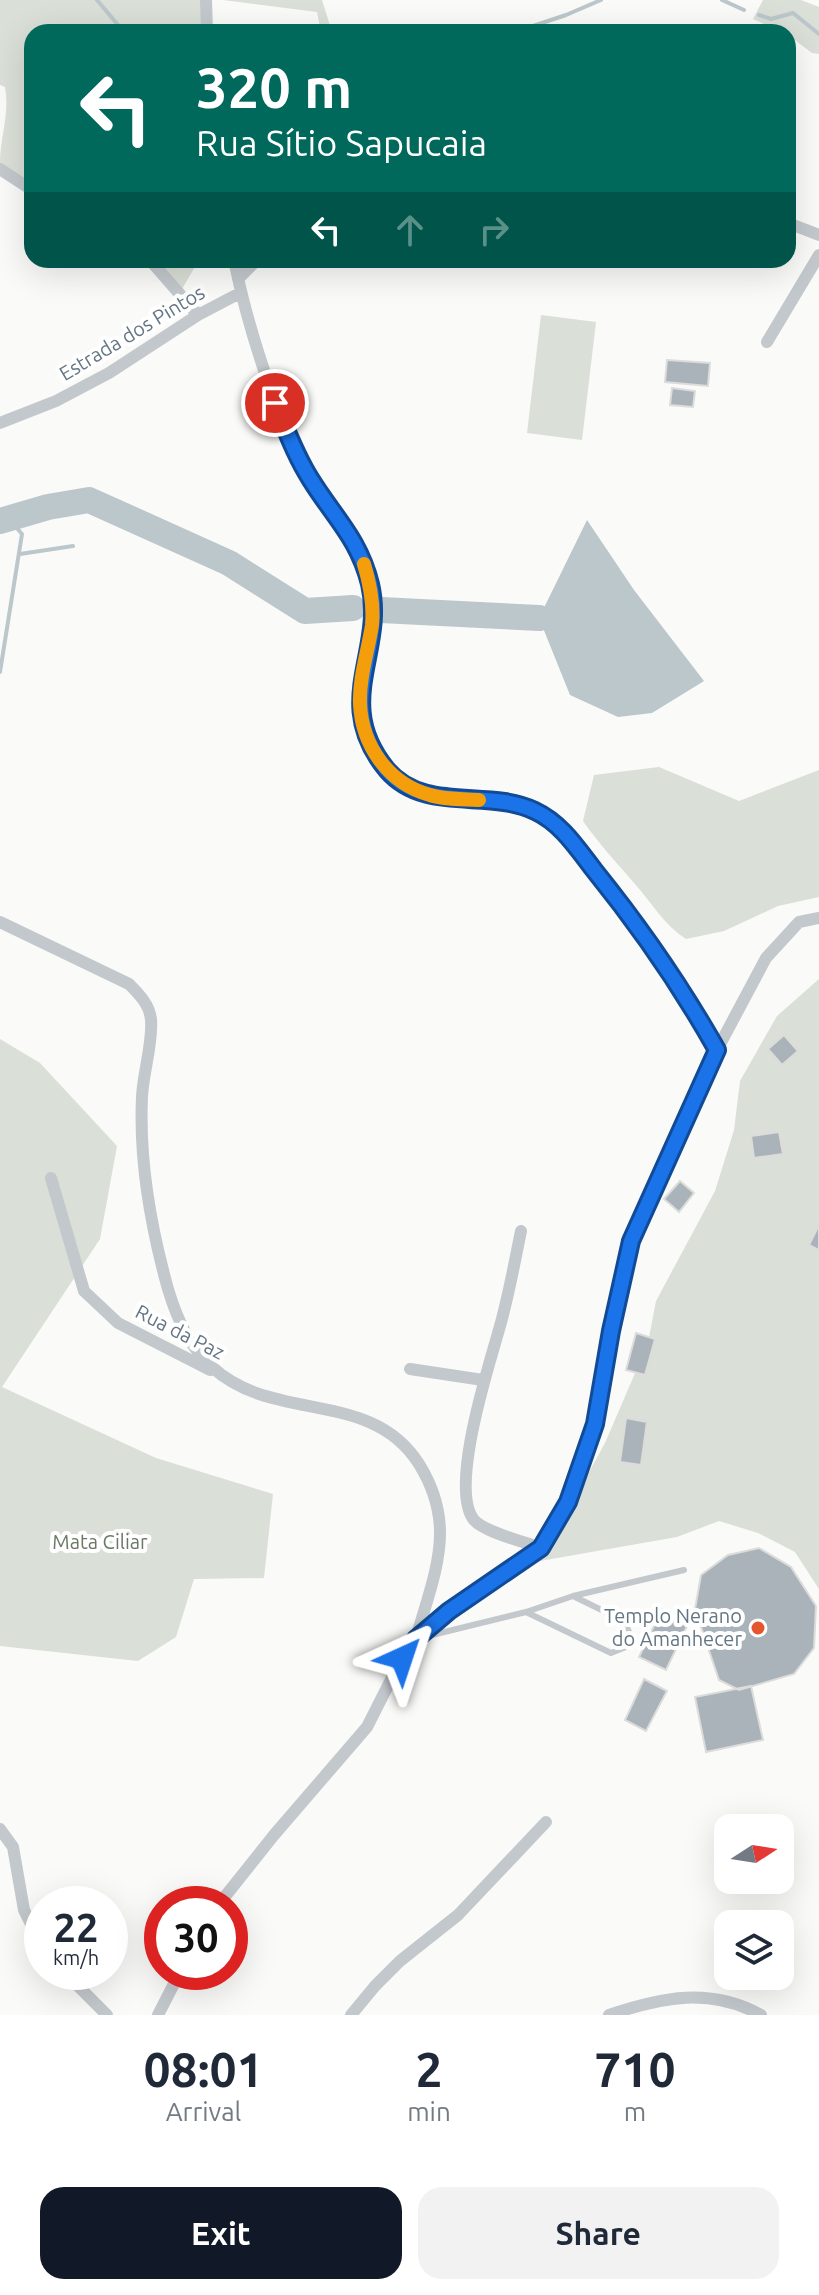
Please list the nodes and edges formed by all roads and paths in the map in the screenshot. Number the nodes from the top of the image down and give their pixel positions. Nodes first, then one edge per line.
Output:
1 (206, 0) edge
2 (207, 24) edge
3 (0, 169) edge
4 (24, 185) edge
5 (796, 226) edge
6 (819, 235) edge
7 (819, 255) edge
8 (157, 268) edge
9 (236, 268) edge
10 (249, 268) edge
11 (238, 279) junction
12 (240, 293) junction
13 (198, 315) junction
14 (767, 342) dead end
15 (0, 423) edge
16 (819, 918) edge
17 (0, 922) edge
18 (717, 1050) junction
19 (51, 1178) dead end
20 (521, 1231) dead end
21 (410, 1369) dead end
22 (483, 1380) junction
23 (241, 1386) junction
24 (541, 1548) junction
25 (684, 1570) dead end
26 (573, 1596) junction
27 (526, 1612) junction
28 (416, 1639) junction
29 (546, 1822) dead end
30 (0, 1829) edge
31 (233, 1886) edge
32 (24, 1910) edge
33 (82, 1990) edge
34 (171, 1990) edge
35 (107, 2015) edge
36 (158, 2015) edge
37 (351, 2015) edge
38 (609, 2015) edge
39 (761, 2015) edge

1 - 2 street
3 - 4 street
5 - 6 street
7 - 14 street
8 - 13 street
9 - 11 street
10 - 11 street
11 - 12 street
12 - 13 street, Estrada dos Pintos
12 - 18 street
13 - 15 street, Estrada dos Pintos
16 - 18 street
17 - 23 street
18 - 24 street
19 - 23 street, Rua da Paz
20 - 22 street
21 - 22 street
22 - 24 street
23 - 28 street
24 - 28 street
25 - 26 lane
26 - 27 lane
26 - 27 lane
27 - 28 lane
28 - 31 street
29 - 37 street
30 - 32 street
33 - 35 street
34 - 36 street
38 - 39 street

